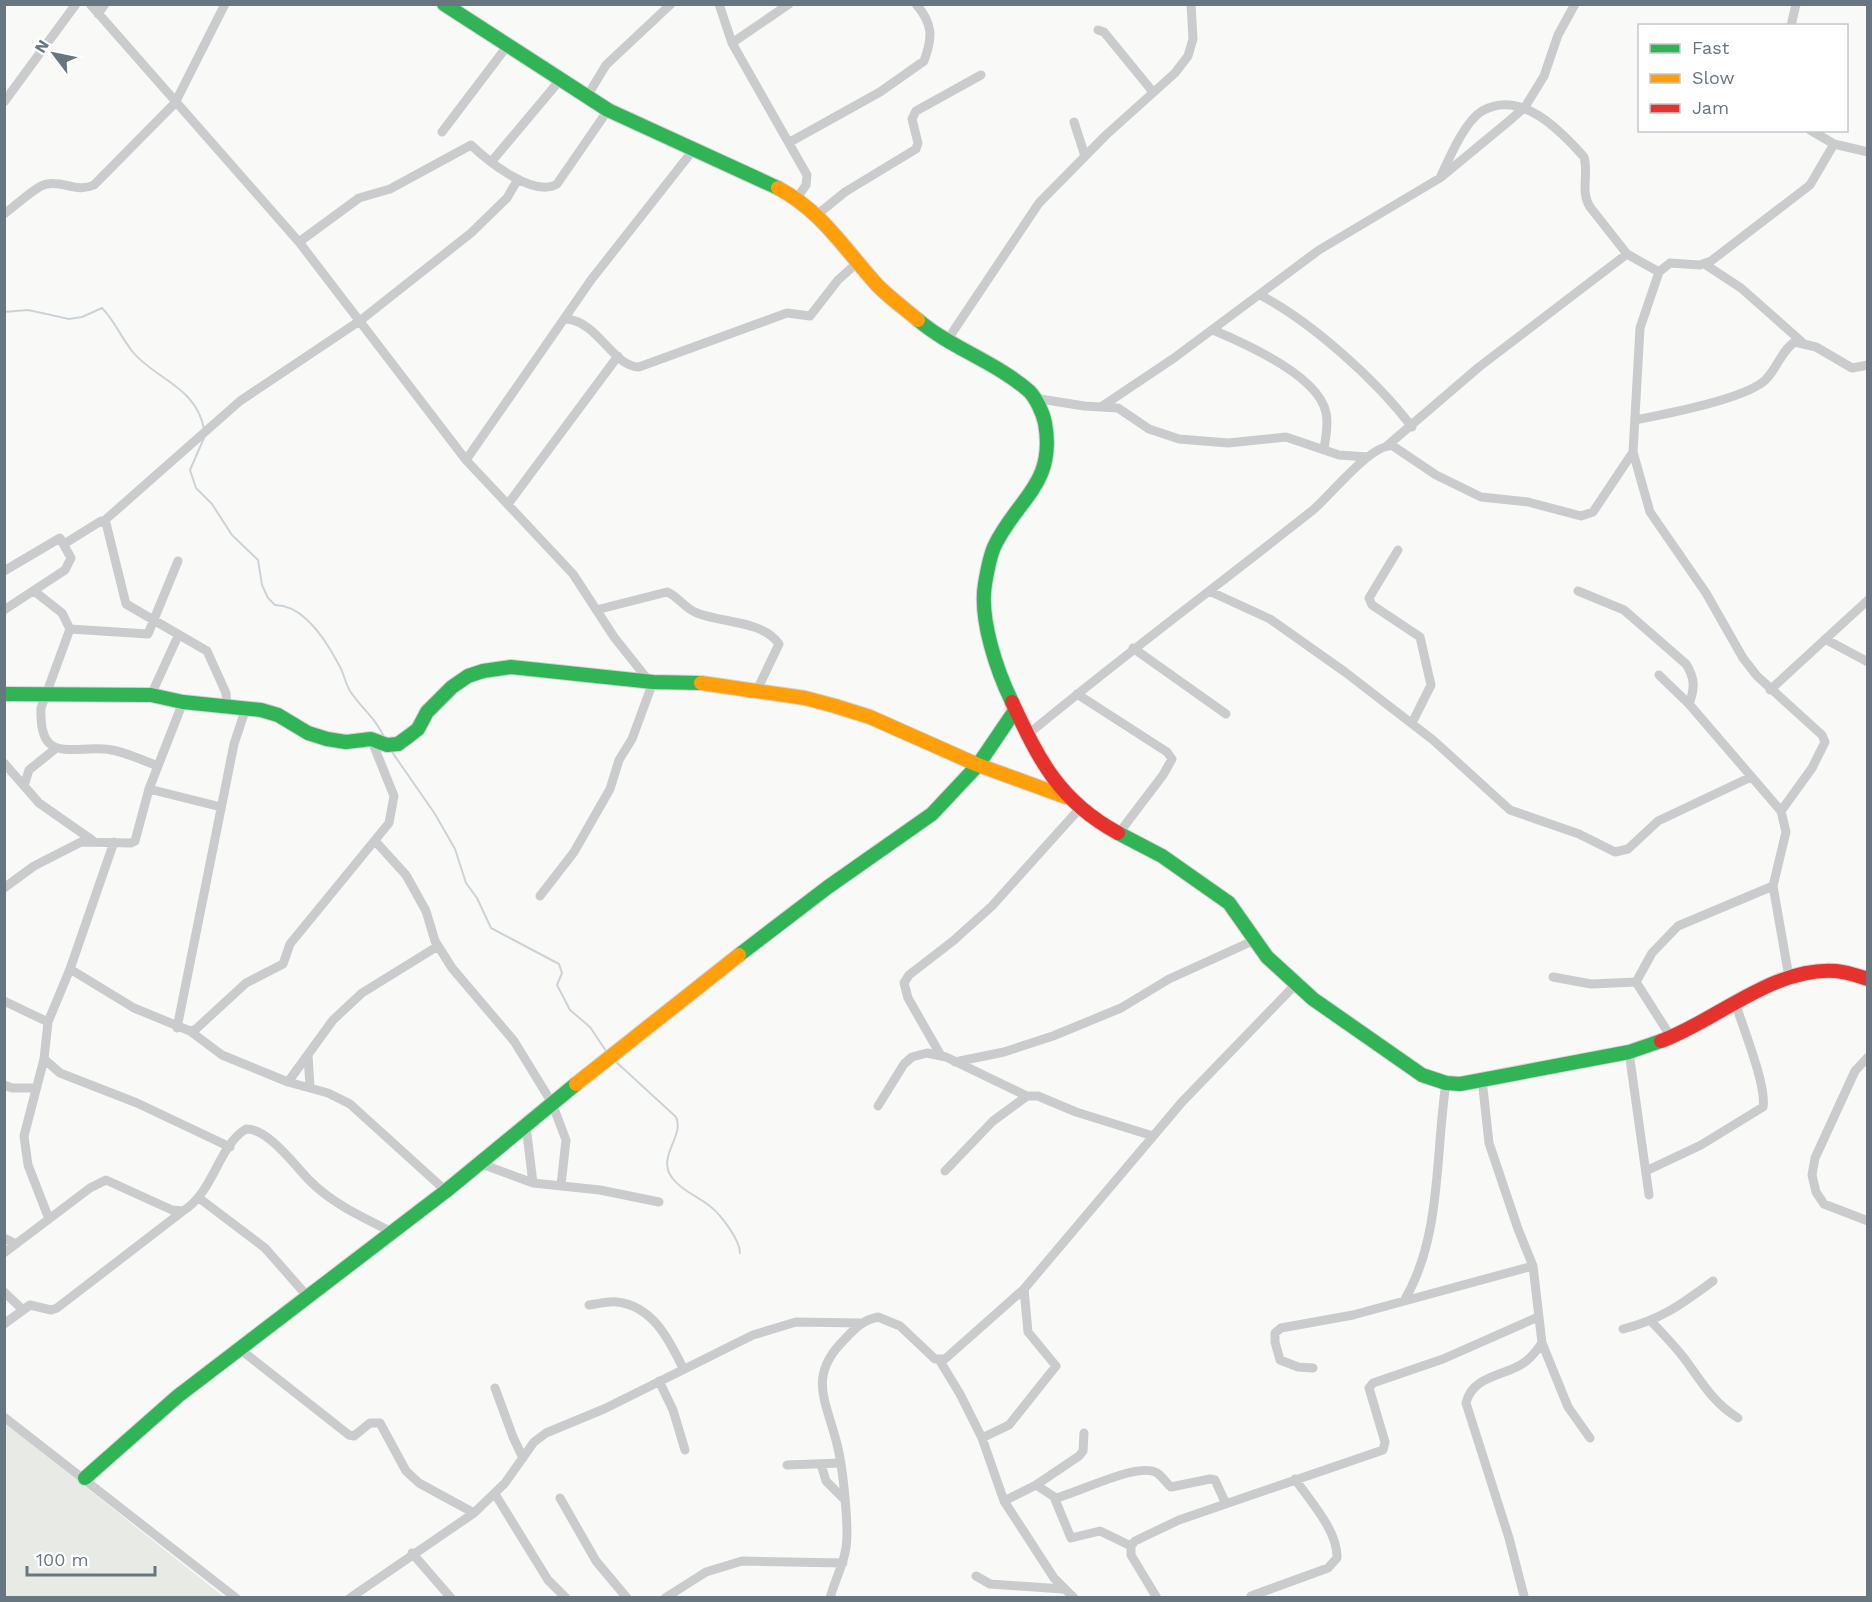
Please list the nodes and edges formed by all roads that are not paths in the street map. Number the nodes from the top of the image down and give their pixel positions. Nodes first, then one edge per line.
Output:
1 (76, 4) edge
2 (90, 4) edge
3 (105, 4) edge
4 (225, 4) edge
5 (444, 4) edge
6 (671, 4) edge
7 (719, 4) edge
8 (789, 4) edge
9 (916, 4) edge
10 (1575, 4) edge
11 (1796, 4) edge
12 (1192, 5) edge
13 (98, 14) junction
14 (1791, 24) edge
15 (1098, 30) dead end
16 (732, 43) junction
17 (508, 45) junction
18 (981, 75) dead end
19 (560, 81) junction
20 (1153, 92) junction
21 (586, 98) junction
22 (4, 102) edge
23 (175, 103) junction
24 (1525, 107) junction
25 (608, 110) junction
26 (1074, 122) dead end
27 (442, 132) dead end
28 (1813, 132) edge
29 (790, 142) junction
30 (1834, 144) junction
31 (694, 149) junction
32 (1868, 152) edge
33 (1085, 156) junction
34 (492, 161) junction
35 (1440, 178) junction
36 (518, 179) junction
37 (797, 198) junction
38 (4, 214) edge
39 (818, 214) junction
40 (299, 242) junction
41 (1627, 254) junction
42 (858, 262) junction
43 (1706, 265) junction
44 (1659, 272) junction
45 (1260, 295) junction
46 (566, 319) junction
47 (361, 320) junction
48 (1213, 330) junction
49 (948, 339) junction
50 (1802, 342) junction
51 (618, 356) junction
52 (1868, 365) edge
53 (1034, 398) junction
54 (1101, 407) junction
55 (1635, 420) junction
56 (1412, 427) junction
57 (1388, 445) junction
58 (1324, 450) junction
59 (1633, 452) junction
60 (1368, 457) junction
61 (465, 460) junction
62 (508, 504) junction
63 (104, 521) junction
64 (64, 544) junction
65 (1398, 550) dead end
66 (178, 561) dead end
67 (4, 571) edge
68 (34, 591) junction
69 (1209, 591) junction
70 (1578, 591) dead end
71 (1868, 600) edge
72 (4, 610) edge
73 (596, 610) junction
74 (154, 622) junction
75 (70, 629) junction
76 (178, 636) junction
77 (1825, 639) junction
78 (1133, 648) junction
79 (1868, 662) edge
80 (1659, 675) dead end
81 (651, 682) junction
82 (757, 690) junction
83 (1770, 690) junction
84 (44, 693) junction
85 (4, 694) edge
86 (1077, 694) junction
87 (151, 695) junction
88 (183, 702) junction
89 (1689, 704) junction
90 (227, 706) junction
91 (246, 708) junction
92 (1014, 712) junction
93 (1226, 714) dead end
94 (1412, 723) junction
95 (1026, 736) junction
96 (371, 739) junction
97 (55, 749) junction
98 (4, 763) edge
99 (978, 765) junction
100 (158, 766) junction
101 (1751, 777) junction
102 (24, 786) junction
103 (149, 789) junction
104 (1068, 798) junction
105 (221, 807) junction
106 (1081, 807) junction
107 (1781, 811) junction
108 (1119, 833) junction
109 (92, 840) junction
110 (114, 842) junction
111 (376, 842) junction
112 (1773, 886) junction
113 (4, 888) edge
114 (540, 896) dead end
115 (1257, 939) junction
116 (438, 946) junction
117 (70, 969) junction
118 (1553, 977) dead end
119 (1789, 977) junction
120 (1868, 979) edge
121 (1636, 982) junction
122 (1295, 985) junction
123 (4, 1001) edge
124 (1735, 1002) junction
125 (48, 1022) junction
126 (177, 1028) junction
127 (190, 1031) junction
128 (1671, 1037) junction
129 (1629, 1052) junction
130 (940, 1054) junction
131 (308, 1055) junction
132 (1868, 1058) edge
133 (44, 1059) junction
134 (956, 1062) junction
135 (1482, 1078) junction
136 (288, 1082) junction
137 (1446, 1083) junction
138 (4, 1085) edge
139 (310, 1087) junction
140 (36, 1088) junction
141 (1027, 1096) junction
142 (552, 1103) junction
143 (878, 1106) dead end
144 (526, 1126) junction
145 (1153, 1136) junction
146 (230, 1147) junction
147 (479, 1163) junction
148 (945, 1171) dead end
149 (1646, 1171) junction
150 (533, 1183) junction
151 (561, 1185) junction
152 (446, 1191) junction
153 (1649, 1195) dead end
154 (200, 1198) junction
155 (659, 1202) dead end
156 (183, 1212) junction
157 (50, 1219) junction
158 (1868, 1221) edge
159 (390, 1231) junction
160 (4, 1238) edge
161 (16, 1244) junction
162 (4, 1253) edge
163 (1533, 1266) junction
164 (1713, 1281) dead end
165 (1024, 1289) junction
166 (4, 1292) edge
167 (308, 1297) junction
168 (1404, 1301) junction
169 (589, 1305) dead end
170 (22, 1309) junction
171 (1538, 1317) junction
172 (1652, 1322) junction
173 (860, 1323) junction
174 (4, 1324) edge
175 (1623, 1329) dead end
176 (1542, 1343) junction
177 (241, 1350) junction
178 (940, 1361) junction
179 (683, 1368) junction
180 (1313, 1368) dead end
181 (659, 1381) junction
182 (495, 1388) dead end
183 (4, 1417) edge
184 (1738, 1418) dead end
185 (1084, 1432) dead end
186 (982, 1438) junction
187 (1590, 1438) dead end
188 (685, 1450) dead end
189 (524, 1458) junction
190 (840, 1463) junction
191 (821, 1464) junction
192 (787, 1465) dead end
193 (85, 1478) junction
194 (1295, 1479) junction
195 (1036, 1485) junction
196 (495, 1494) junction
197 (1054, 1497) junction
198 (560, 1498) dead end
199 (843, 1498) junction
200 (1004, 1501) junction
201 (1226, 1504) junction
202 (474, 1513) junction
203 (1131, 1546) junction
204 (412, 1553) junction
205 (843, 1563) junction
206 (976, 1576) dead end
207 (1063, 1589) junction
208 (670, 1596) edge
209 (1251, 1596) edge
210 (1524, 1596) edge
211 (236, 1598) edge
212 (350, 1598) edge
213 (451, 1598) edge
214 (566, 1598) edge
215 (627, 1598) edge
216 (830, 1598) edge
217 (1074, 1598) edge
218 (1157, 1598) edge

1 - 22 street
2 - 13 street
3 - 13 street
4 - 23 street
5 - 17 street
6 - 21 street
7 - 16 street
8 - 16 street
9 - 29 street
10 - 24 street
11 - 14 street
12 - 20 street
13 - 23 street
15 - 20 street
16 - 29 street
17 - 19 street
17 - 27 street
18 - 39 street
19 - 21 street
19 - 34 street
20 - 33 street
21 - 25 street
23 - 38 street
23 - 40 street
24 - 35 street
24 - 35 street
24 - 41 street
25 - 31 street
25 - 36 street
26 - 33 street
28 - 30 street
29 - 37 street
30 - 32 street
30 - 43 street
31 - 37 street
31 - 46 street
33 - 49 street
34 - 36 street
34 - 40 street
35 - 45 street
36 - 47 street
37 - 39 street
39 - 42 street
40 - 47 street
41 - 44 street
41 - 56 street
42 - 49 street
42 - 51 street
43 - 44 street
43 - 50 street
44 - 55 street
45 - 48 street
45 - 56 street
46 - 51 street
46 - 61 street
47 - 61 street
47 - 63 street
48 - 54 street
48 - 58 street
49 - 53 street
50 - 52 street
50 - 55 street
51 - 62 street
53 - 54 street
53 - 92 street
54 - 58 street
55 - 59 street
56 - 57 street
57 - 59 street
57 - 60 street
58 - 60 street
59 - 83 street
60 - 69 street
61 - 62 street
62 - 73 street
63 - 64 street
63 - 74 street
64 - 67 street
64 - 68 street
65 - 94 street
66 - 74 street
68 - 72 street
68 - 75 street
69 - 78 street
69 - 94 street
70 - 89 street
71 - 77 street
73 - 81 street
73 - 82 street
74 - 75 street
74 - 76 street
75 - 84 street
76 - 87 street
76 - 90 street
77 - 79 street
77 - 83 street
78 - 86 street
78 - 93 street
80 - 89 street
81 - 82 street
81 - 96 street
81 - 114 street
82 - 99 street
83 - 107 street
84 - 85 street
84 - 87 street
84 - 97 street
86 - 95 street
86 - 108 street
87 - 88 street
88 - 90 street
88 - 100 street
89 - 101 street
90 - 91 street
91 - 96 street
91 - 105 street
92 - 95 street
92 - 99 street
94 - 101 street
95 - 104 street
96 - 111 street
97 - 100 street
97 - 102 street
98 - 102 street
99 - 104 street
99 - 142 street
100 - 103 street
101 - 107 street
102 - 109 street
103 - 105 street
103 - 110 street
104 - 106 street
105 - 126 street
106 - 108 street
106 - 130 street
107 - 112 street
108 - 115 street
109 - 110 street
109 - 113 street
110 - 117 street
111 - 116 street
111 - 127 street
112 - 119 street
112 - 121 street
115 - 122 street
115 - 134 street
116 - 131 street
116 - 142 street
117 - 125 street
117 - 126 street
118 - 121 street
119 - 120 street
119 - 124 street
121 - 128 street
122 - 137 street
122 - 145 street
123 - 125 street
124 - 128 street
124 - 149 street
125 - 133 street
126 - 127 street
127 - 136 street
128 - 129 street
129 - 135 street
129 - 149 street
130 - 134 street
130 - 143 street
131 - 136 street
131 - 139 street
132 - 158 street
133 - 140 street
133 - 146 street
134 - 141 street
135 - 137 street
135 - 163 street
136 - 139 street
137 - 168 street
138 - 140 street
139 - 152 street
140 - 157 street
141 - 145 street
141 - 148 street
142 - 144 street
142 - 151 street
144 - 147 street
144 - 150 street
145 - 165 street
146 - 154 street
146 - 159 street
147 - 150 street
147 - 152 street
149 - 153 street
150 - 151 street
151 - 155 street
152 - 159 street
154 - 156 street
154 - 167 street
156 - 157 street
156 - 170 street
157 - 161 street
159 - 167 street
160 - 161 street
161 - 162 street
163 - 168 street
163 - 171 street
164 - 172 street
165 - 178 street
165 - 186 street
166 - 170 street
167 - 177 street
168 - 180 street
169 - 179 street
170 - 174 street
171 - 176 street
171 - 194 street
172 - 175 street
172 - 184 street
173 - 178 street
173 - 179 street
173 - 190 street
176 - 187 street
176 - 210 street
177 - 193 street
177 - 202 street
178 - 186 street
179 - 181 street
181 - 188 street
181 - 189 street
182 - 189 street
183 - 193 street
185 - 195 street
186 - 200 street
189 - 196 street
190 - 191 street
190 - 199 street
191 - 192 street
191 - 199 street
193 - 211 street
194 - 201 street
194 - 209 street
195 - 197 street
195 - 200 street
196 - 202 street
196 - 214 street
197 - 201 street
197 - 203 street
198 - 215 street
199 - 205 street
200 - 207 street
201 - 203 street
202 - 204 street
203 - 218 street
204 - 212 street
204 - 213 street
205 - 208 street
205 - 216 street
206 - 207 street
207 - 217 street

